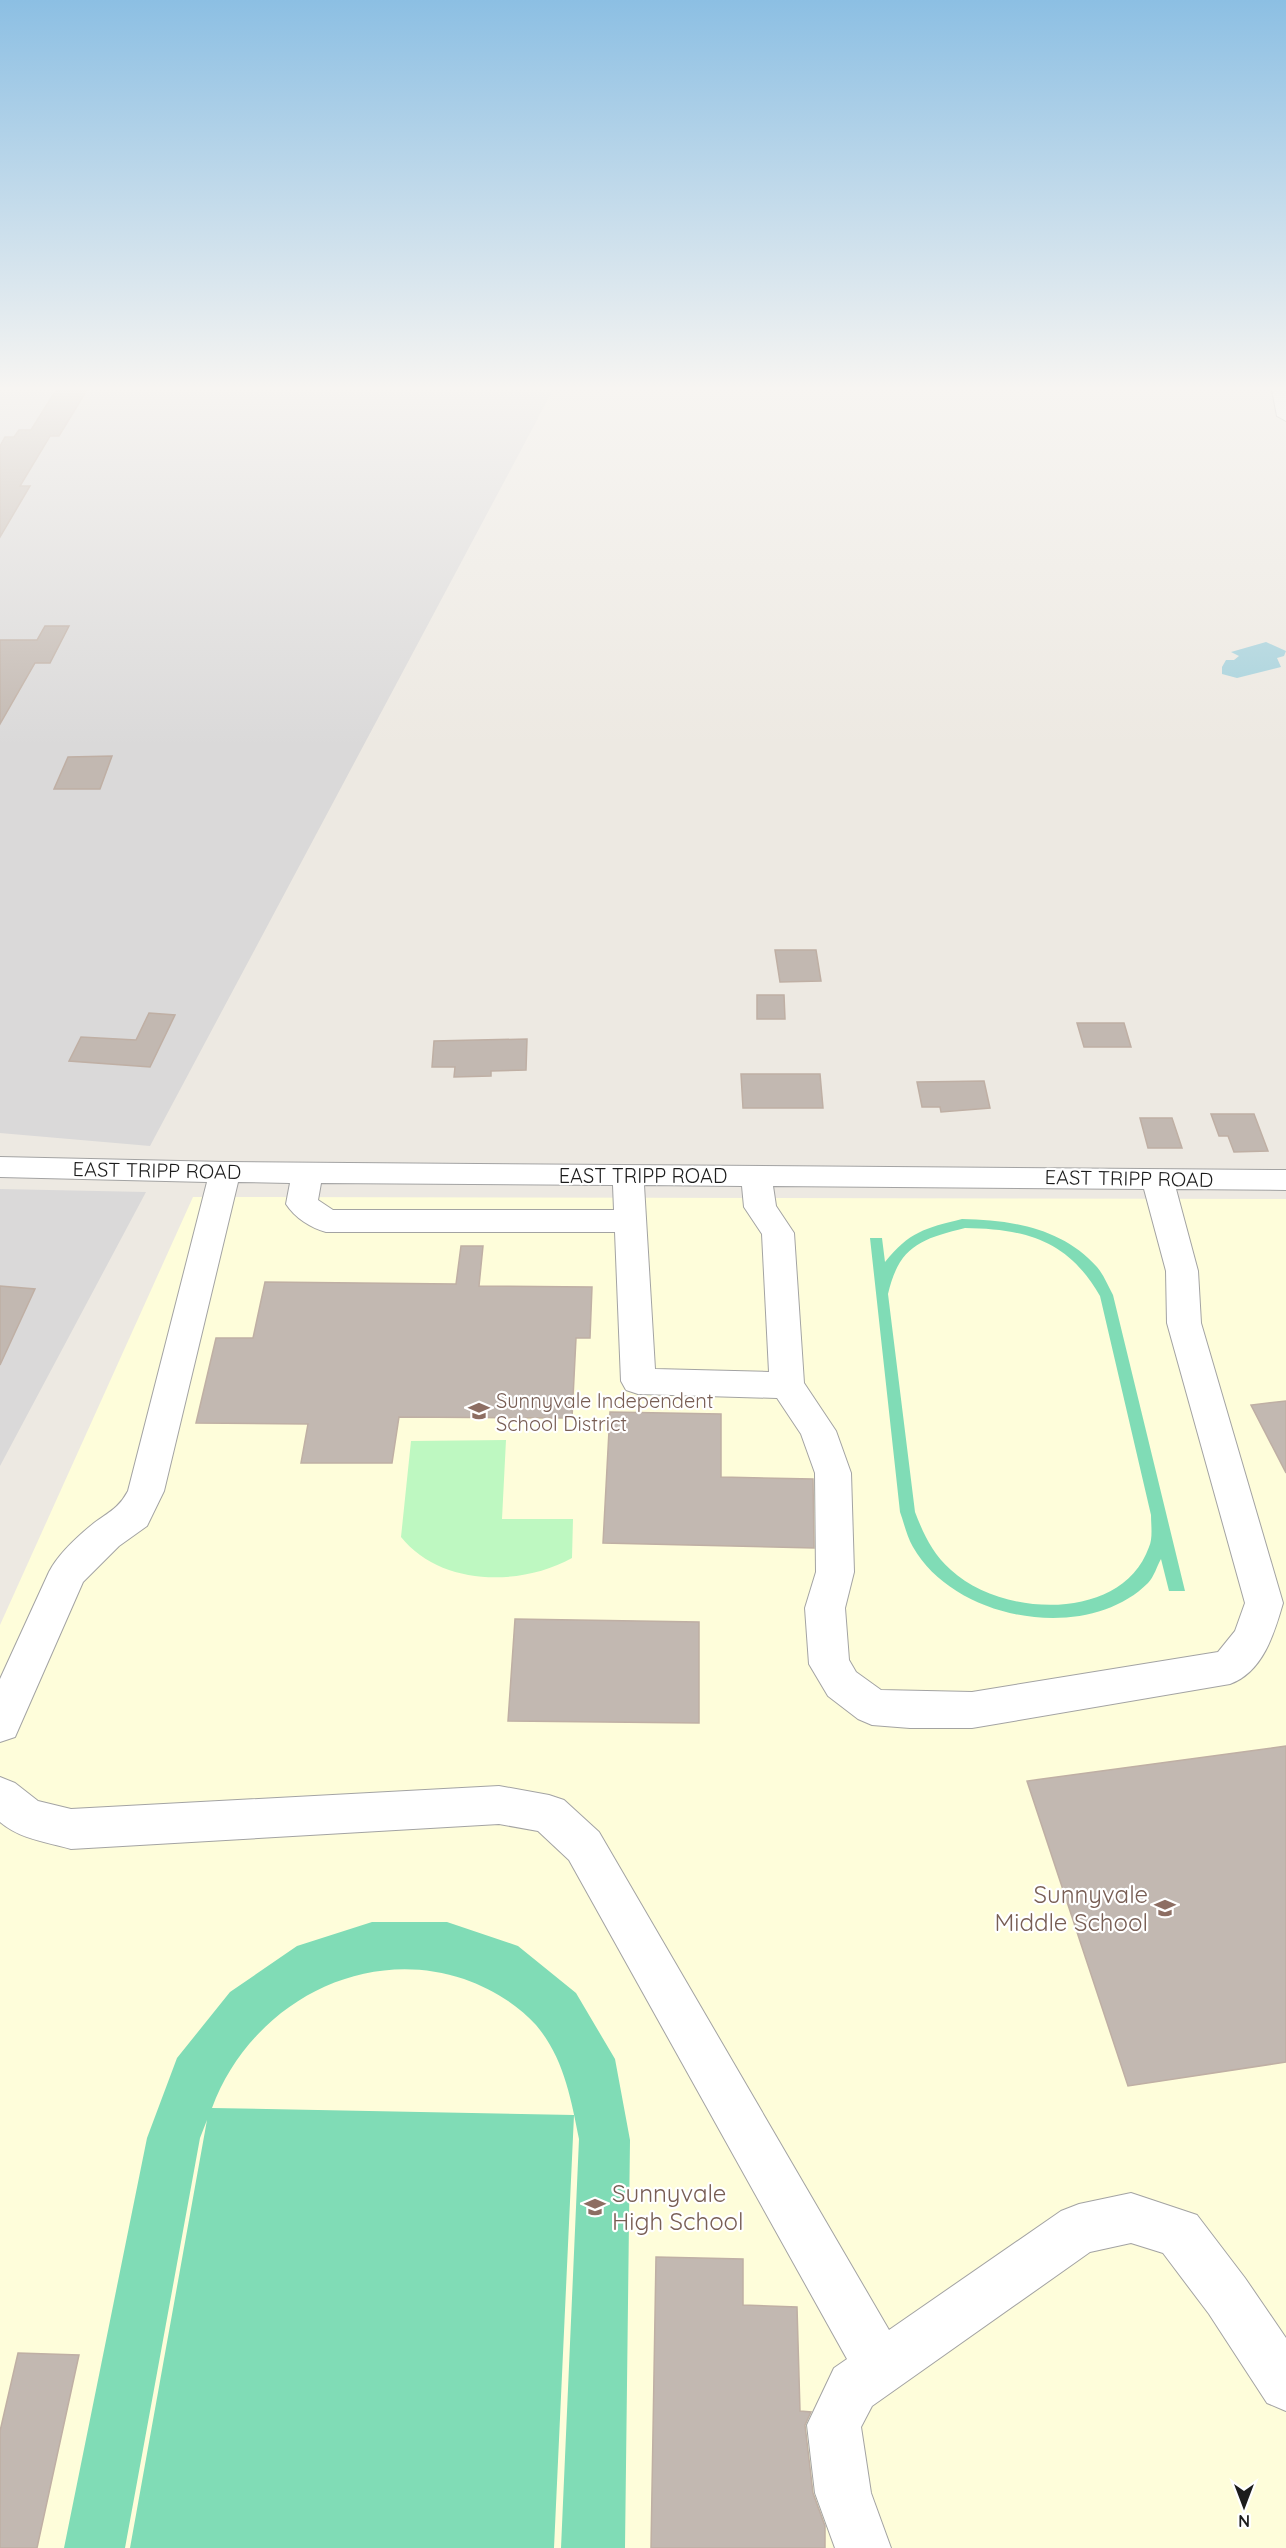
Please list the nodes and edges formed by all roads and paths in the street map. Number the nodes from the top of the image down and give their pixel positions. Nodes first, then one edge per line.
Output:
1 (0, 1167) edge
2 (225, 1172) junction
3 (307, 1172) junction
4 (628, 1174) junction
5 (756, 1175) junction
6 (1157, 1178) junction
7 (1286, 1180) edge
8 (630, 1221) junction
9 (787, 1385) junction
10 (0, 1724) edge
11 (0, 1796) edge
12 (881, 2368) junction
13 (1286, 2384) edge
14 (863, 2548) edge

1 - 2 street, EAST TRIPP ROAD
2 - 3 street, EAST TRIPP ROAD
2 - 10 street
3 - 4 street, EAST TRIPP ROAD
3 - 8 street
4 - 5 street, EAST TRIPP ROAD
4 - 8 street
5 - 6 street, EAST TRIPP ROAD
5 - 9 street
6 - 7 street, EAST TRIPP ROAD
6 - 9 street
8 - 9 street
11 - 12 street
12 - 13 street
12 - 14 street

